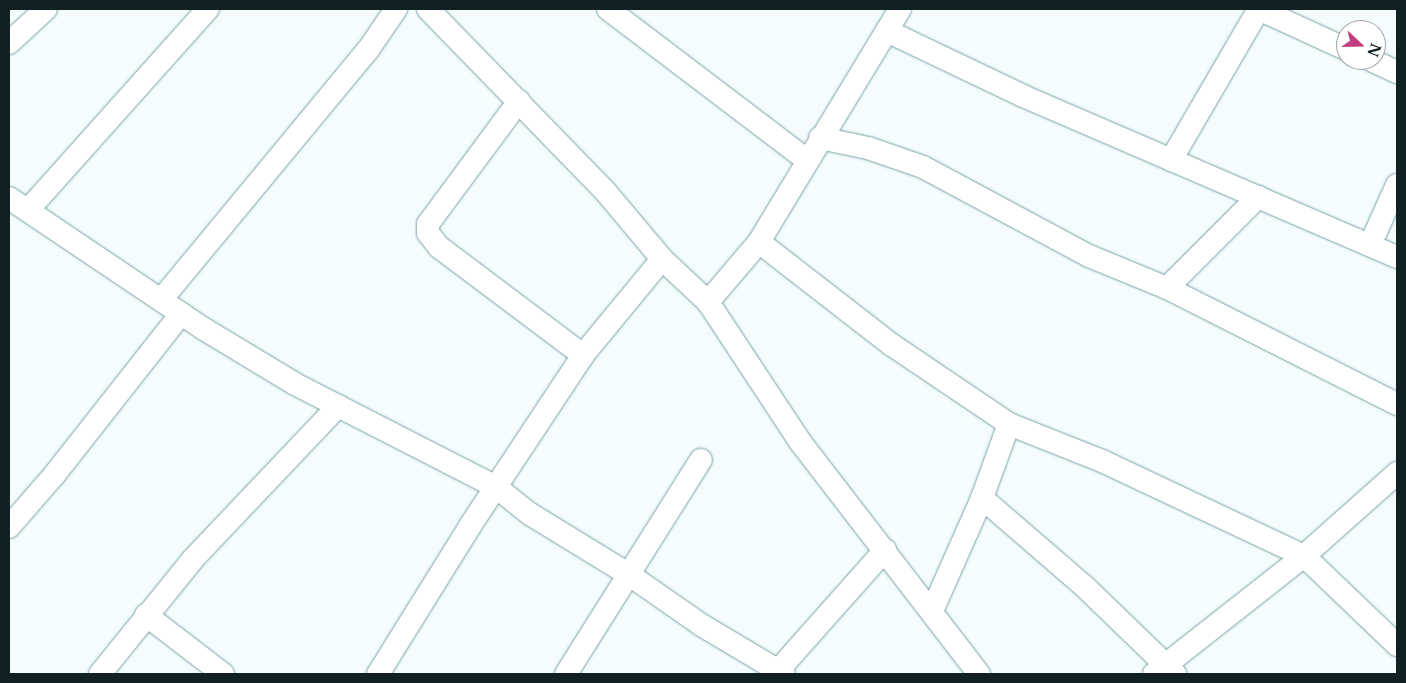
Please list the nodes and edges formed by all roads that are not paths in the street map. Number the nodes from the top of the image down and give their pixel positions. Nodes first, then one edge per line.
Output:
1 (46, 9) edge
2 (208, 9) edge
3 (396, 9) edge
4 (428, 9) edge
5 (608, 9) edge
6 (900, 9) edge
7 (1259, 9) edge
8 (887, 31) junction
9 (9, 44) edge
10 (1336, 44) edge
11 (519, 101) junction
12 (820, 138) junction
13 (807, 160) junction
14 (1171, 160) junction
15 (1397, 185) edge
16 (1258, 197) junction
17 (9, 198) edge
18 (28, 210) junction
19 (759, 242) junction
20 (1370, 245) junction
21 (662, 258) junction
22 (1397, 258) edge
23 (1167, 288) junction
24 (161, 300) junction
25 (708, 302) junction
26 (181, 314) junction
27 (583, 355) junction
28 (1397, 404) edge
29 (338, 406) junction
30 (1009, 424) junction
31 (701, 460) dead end
32 (1397, 473) edge
33 (496, 487) junction
34 (982, 498) junction
35 (12, 514) edge
36 (885, 550) junction
37 (1304, 556) junction
38 (631, 576) junction
39 (932, 611) junction
40 (146, 615) junction
41 (1397, 645) edge
42 (1165, 671) edge
43 (779, 673) edge
44 (100, 674) edge
45 (223, 674) edge
46 (378, 674) edge
47 (566, 674) edge
48 (980, 674) edge

1 - 9 street
2 - 18 street
3 - 24 street
4 - 11 street
5 - 13 street
6 - 8 street
7 - 10 street
7 - 14 street
8 - 12 street
8 - 14 street
11 - 21 street
11 - 27 street
12 - 13 street
12 - 23 street
13 - 19 street
14 - 16 street
15 - 20 street
16 - 20 street
16 - 23 street
17 - 18 street
18 - 24 street
19 - 25 street
19 - 30 street
20 - 22 street
21 - 25 street
21 - 27 street
23 - 28 street
24 - 26 street
25 - 36 street
26 - 29 street
26 - 35 street
27 - 33 street
29 - 33 street
29 - 40 street
30 - 34 street
30 - 37 street
31 - 38 street
32 - 37 street
33 - 38 street
33 - 46 street
34 - 39 street
34 - 42 street
36 - 39 street
36 - 43 street
37 - 41 street
37 - 42 street
38 - 43 street
38 - 47 street
39 - 48 street
40 - 44 street
40 - 45 street

